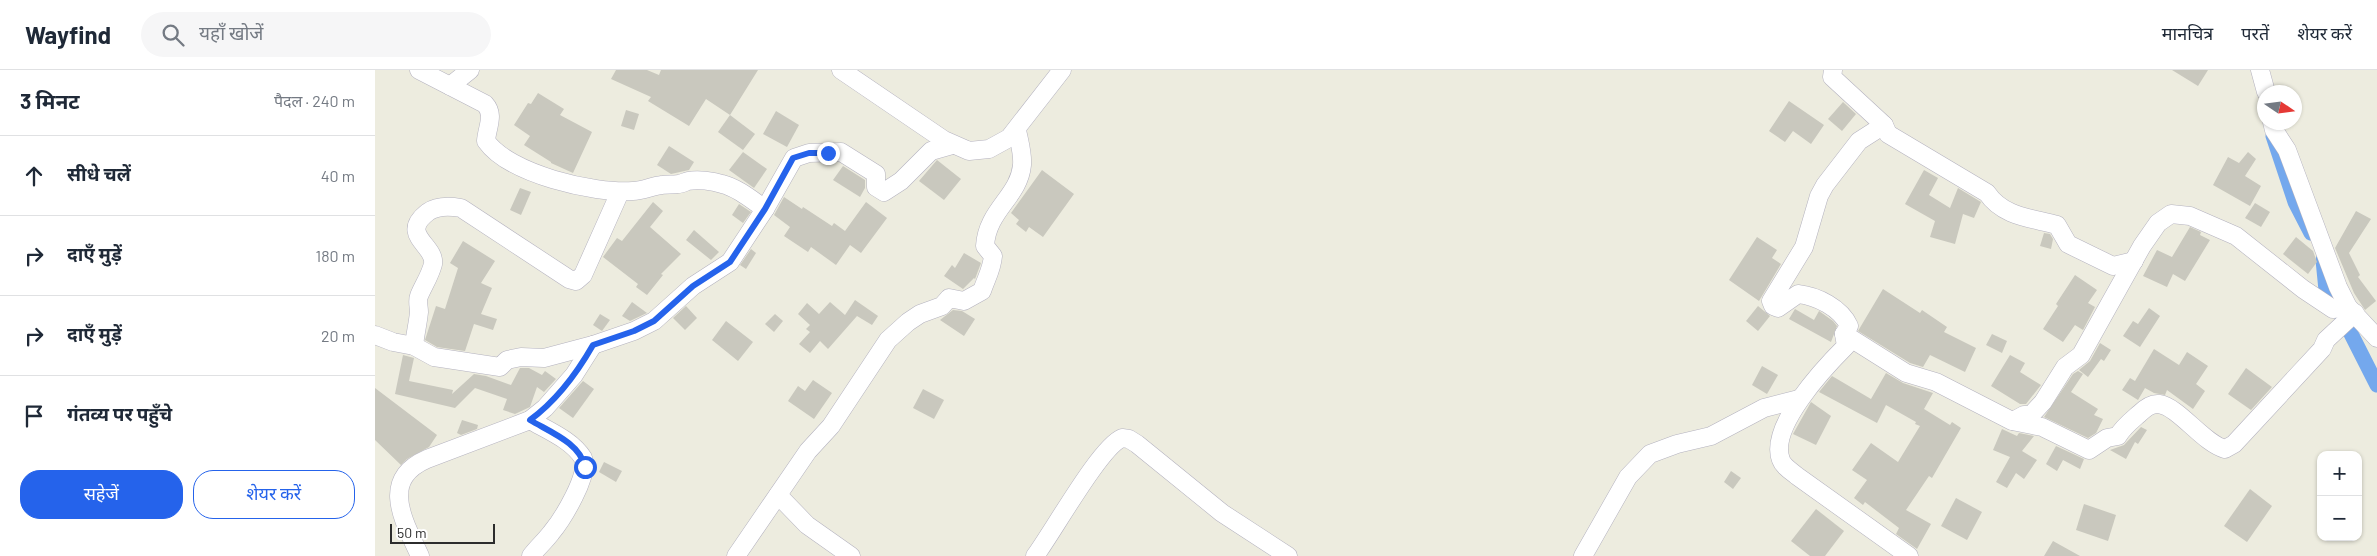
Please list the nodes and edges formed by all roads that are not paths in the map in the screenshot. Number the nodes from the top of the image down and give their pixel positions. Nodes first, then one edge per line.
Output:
1 (419, 70) edge
2 (470, 70) edge
3 (841, 70) edge
4 (1062, 70) edge
5 (1833, 70) edge
6 (2260, 70) edge
7 (2263, 85) edge
8 (450, 86) junction
9 (1883, 125) junction
10 (1017, 130) junction
11 (2274, 130) edge
12 (952, 144) junction
13 (620, 192) junction
14 (765, 209) junction
15 (2134, 261) junction
16 (2344, 313) junction
17 (1844, 334) junction
18 (375, 335) edge
19 (2377, 338) edge
20 (593, 345) junction
21 (414, 346) junction
22 (1799, 398) junction
23 (530, 420) junction
24 (2012, 421) junction
25 (778, 495) junction
26 (420, 556) edge
27 (531, 556) edge
28 (736, 556) edge
29 (851, 556) edge
30 (1035, 556) edge
31 (1288, 556) edge
32 (1583, 556) edge
33 (1909, 556) edge

1 - 8 street
2 - 8 street
3 - 12 street
4 - 10 street
5 - 9 street
6 - 7 street
8 - 13 street
9 - 15 street
9 - 17 street
10 - 12 street
10 - 25 street
11 - 16 street
12 - 14 street
13 - 14 street
13 - 21 street
14 - 20 street
15 - 16 street
15 - 24 street
16 - 19 street
16 - 24 street
17 - 22 street
17 - 24 street
18 - 21 street
20 - 21 street
20 - 23 street
22 - 32 street
22 - 33 street
23 - 26 street
23 - 27 street
25 - 28 street
25 - 29 street
30 - 31 street

